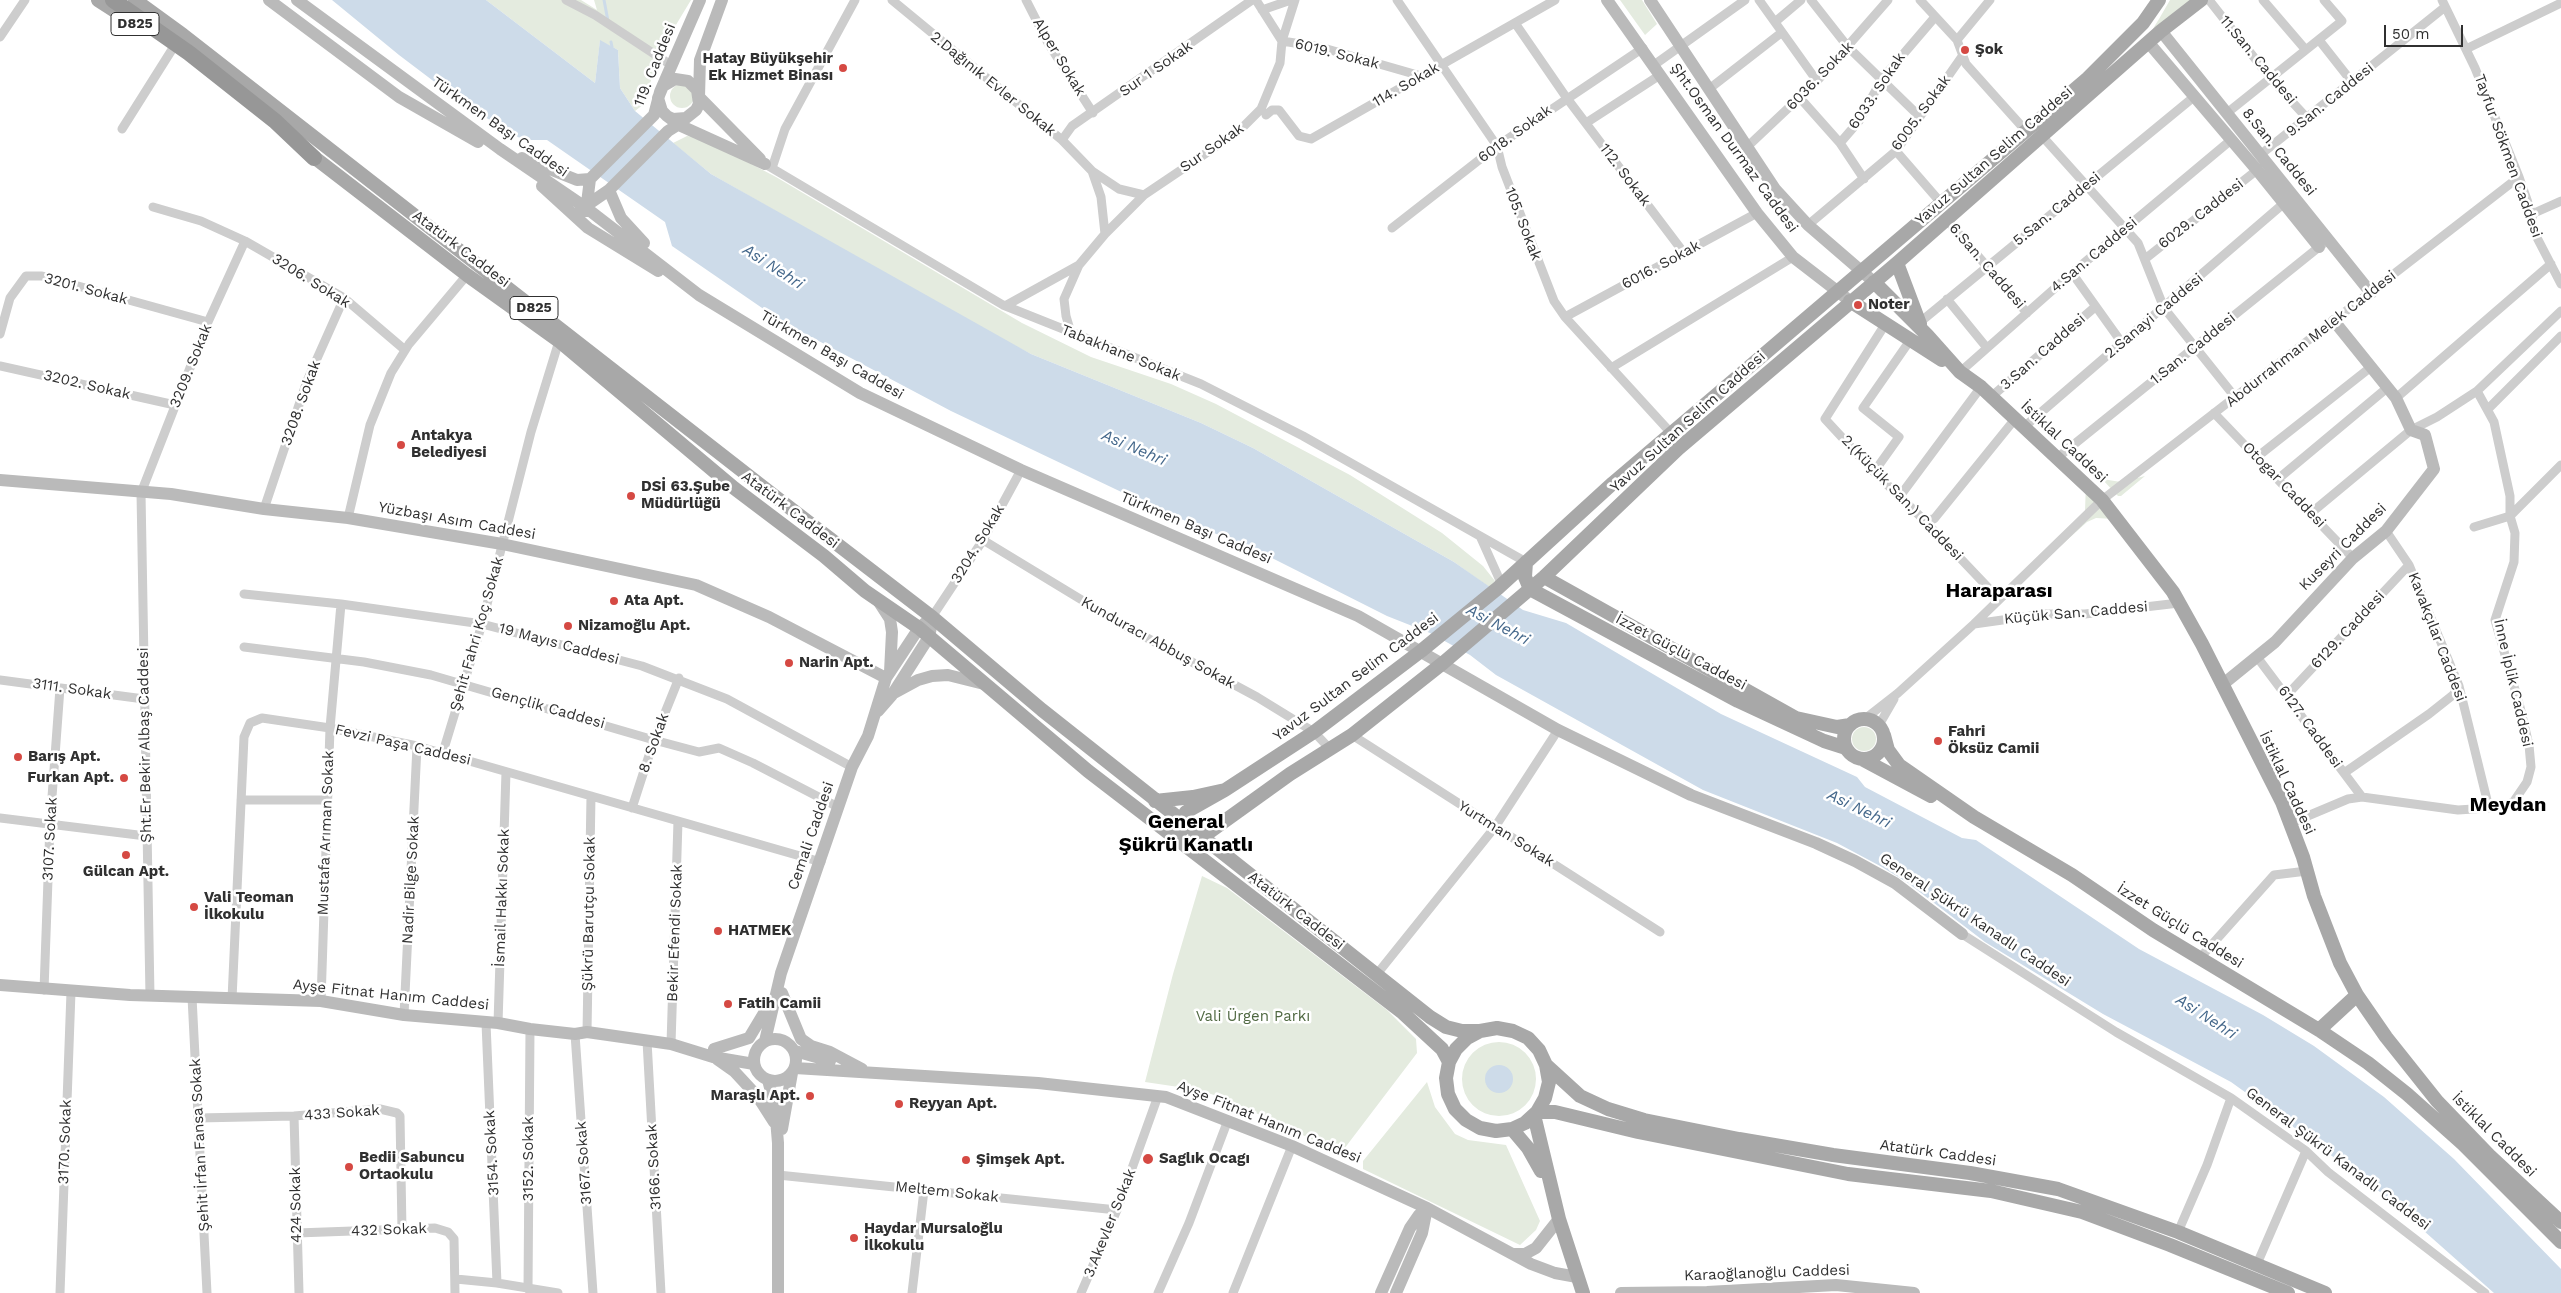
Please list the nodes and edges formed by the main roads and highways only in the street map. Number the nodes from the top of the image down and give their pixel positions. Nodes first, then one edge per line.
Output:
1 (98, 0) edge
2 (113, 0) edge
3 (135, 0) edge
4 (2159, 0) edge
5 (2202, 0) edge
6 (241, 94) junction
7 (314, 158) joint
8 (1897, 263) junction
9 (1874, 282) junction
10 (1844, 297) junction
11 (1927, 335) junction
12 (1960, 372) junction
13 (1526, 562) junction
14 (1544, 577) junction
15 (1525, 594) junction
16 (1437, 656) junction
17 (1850, 725) junction
18 (1882, 730) junction
19 (1846, 748) junction
20 (1862, 759) junction
21 (1225, 790) junction
22 (1155, 801) junction
23 (1974, 817) junction
24 (1181, 822) junction
25 (1201, 838) junction
26 (1180, 842) junction
27 (2357, 995) junction
28 (2320, 1030) junction
29 (1480, 1031) junction
30 (1449, 1062) junction
31 (2368, 1063) joint
32 (1546, 1065) junction
33 (1535, 1113) junction
34 (1512, 1129) junction
35 (1552, 1194) junction
36 (2559, 1217) edge
37 (2561, 1242) edge
38 (1582, 1293) edge
39 (2288, 1293) edge
40 (2325, 1293) edge

1 - 6 main road, D825
2 - 6 highway
3 - 22 main road, Atatürk Caddesi / D825
4 - 10 main road, Yavuz Sultan Selim Caddesi
5 - 8 main road, Yavuz Sultan Selim Caddesi
6 - 7 highway
7 - 26 main road, Atatürk Caddesi / D825
8 - 9 main road, Yavuz Sultan Selim Caddesi
8 - 11 main road, İstiklal Caddesi
9 - 10 main road, Yavuz Sultan Selim Caddesi
9 - 11 main road, İstiklal Caddesi
10 - 12 main road, İstiklal Caddesi
10 - 13 main road, Yavuz Sultan Selim Caddesi
10 - 14 main road, Yavuz Sultan Selim Caddesi
11 - 12 main road, İstiklal Caddesi
12 - 27 main road, İstiklal Caddesi
13 - 15 main road
13 - 16 main road, Yavuz Sultan Selim Caddesi
14 - 15 main road, Yavuz Sultan Selim Caddesi
14 - 17 main road, İzzet Güçlü Caddesi
15 - 16 main road, Yavuz Sultan Selim Caddesi
15 - 19 main road, İzzet Güçlü Caddesi
16 - 21 main road, Yavuz Sultan Selim Caddesi
16 - 25 main road, Yavuz Sultan Selim Caddesi
17 - 18 main road, İzzet Güçlü Caddesi
17 - 19 main road
18 - 20 main road
18 - 23 main road, İzzet Güçlü Caddesi
19 - 20 main road, İzzet Güçlü Caddesi
20 - 23 main road, İzzet Güçlü Caddesi
21 - 22 main road, Yavuz Sultan Selim Caddesi
21 - 24 main road
22 - 24 main road, Atatürk Caddesi / D825
23 - 28 main road, İzzet Güçlü Caddesi
24 - 25 main road, Atatürk Caddesi / D825
24 - 26 main road
25 - 26 main road, Yavuz Sultan Selim Caddesi
25 - 29 main road, Atatürk Caddesi / D825
26 - 30 main road, Atatürk Caddesi / D825
27 - 28 main road
27 - 36 main road, İstiklal Caddesi
28 - 31 main road, İzzet Güçlü Caddesi
29 - 30 main road
29 - 32 main road, Atatürk Caddesi
30 - 34 main road
31 - 37 main road, İstiklal Caddesi
32 - 33 main road, Atatürk Caddesi
32 - 40 main road, Atatürk Caddesi
33 - 34 main road
33 - 35 main road
33 - 39 main road, Atatürk Caddesi
34 - 35 main road
35 - 38 main road

